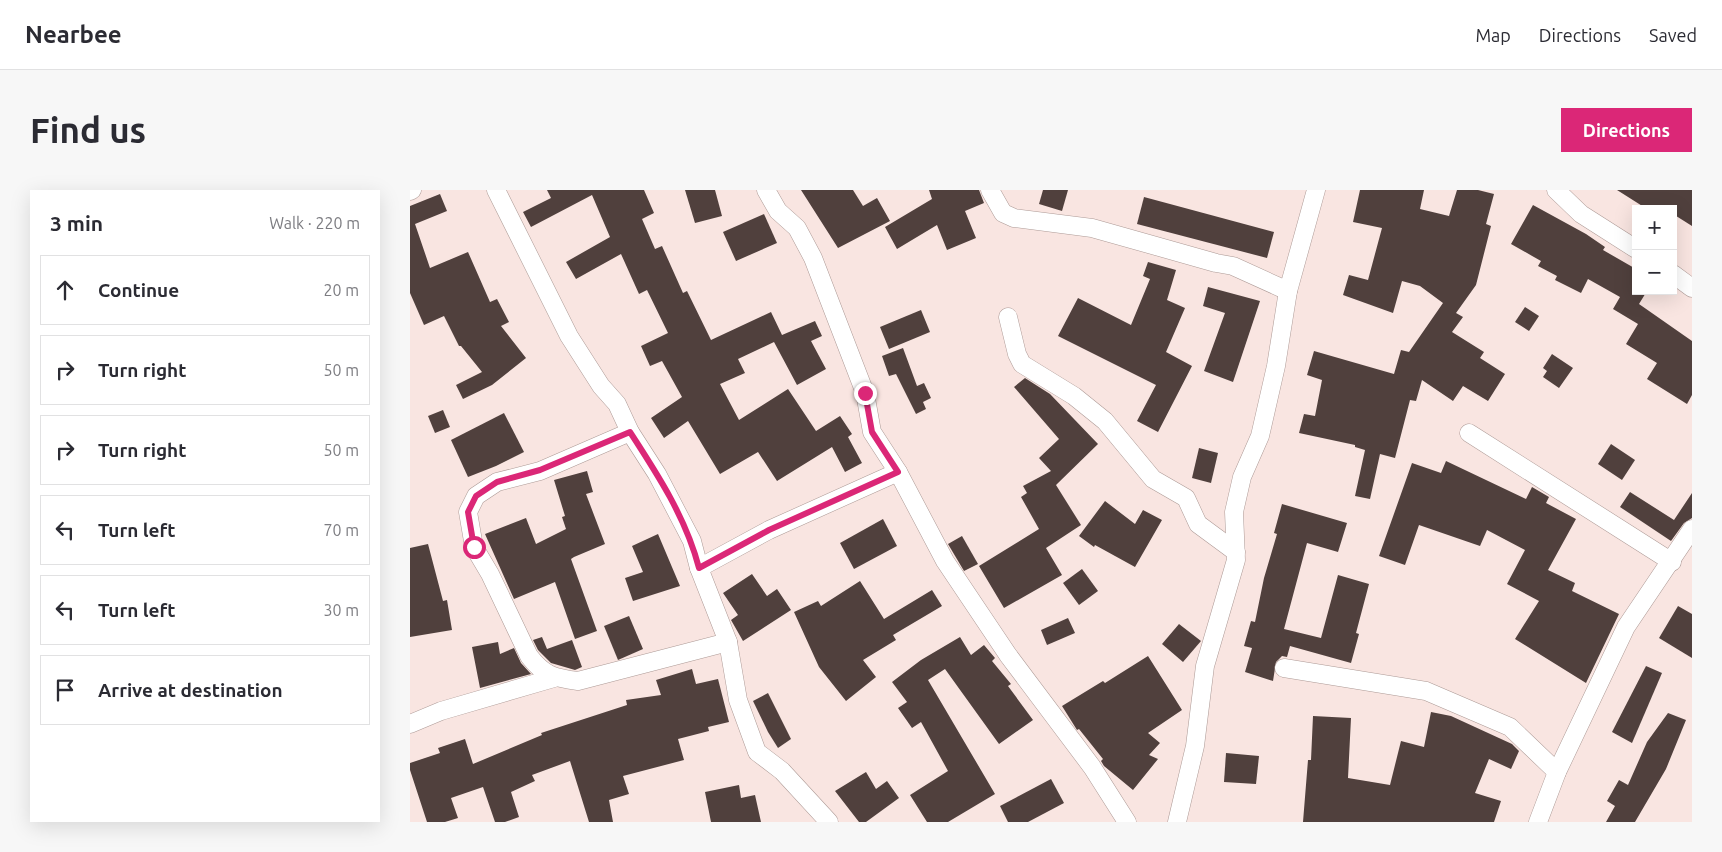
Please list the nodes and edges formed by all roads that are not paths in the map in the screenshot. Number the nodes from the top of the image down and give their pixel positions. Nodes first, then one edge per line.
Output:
1 (496, 190) edge
2 (766, 190) edge
3 (990, 190) edge
4 (1316, 190) edge
5 (1556, 190) edge
6 (1632, 246) edge
7 (1677, 277) edge
8 (1692, 288) edge
9 (1288, 291) junction
10 (1008, 317) dead end
11 (630, 432) junction
12 (1469, 433) dead end
13 (898, 472) junction
14 (1692, 529) edge
15 (1236, 552) junction
16 (1672, 562) junction
17 (699, 568) junction
18 (728, 642) junction
19 (1284, 668) dead end
20 (554, 678) junction
21 (410, 724) edge
22 (1558, 772) junction
23 (828, 822) edge
24 (1127, 822) edge
25 (1177, 822) edge
26 (1538, 822) edge

1 - 11 street
2 - 13 street
3 - 9 street
4 - 9 street
5 - 6 street
7 - 8 street
9 - 15 street
10 - 15 street
11 - 17 street
11 - 20 street
12 - 16 street
13 - 17 street
13 - 24 street
14 - 16 street
15 - 25 street
16 - 22 street
17 - 18 street
18 - 20 street
18 - 23 street
19 - 22 street
20 - 21 street
22 - 26 street

